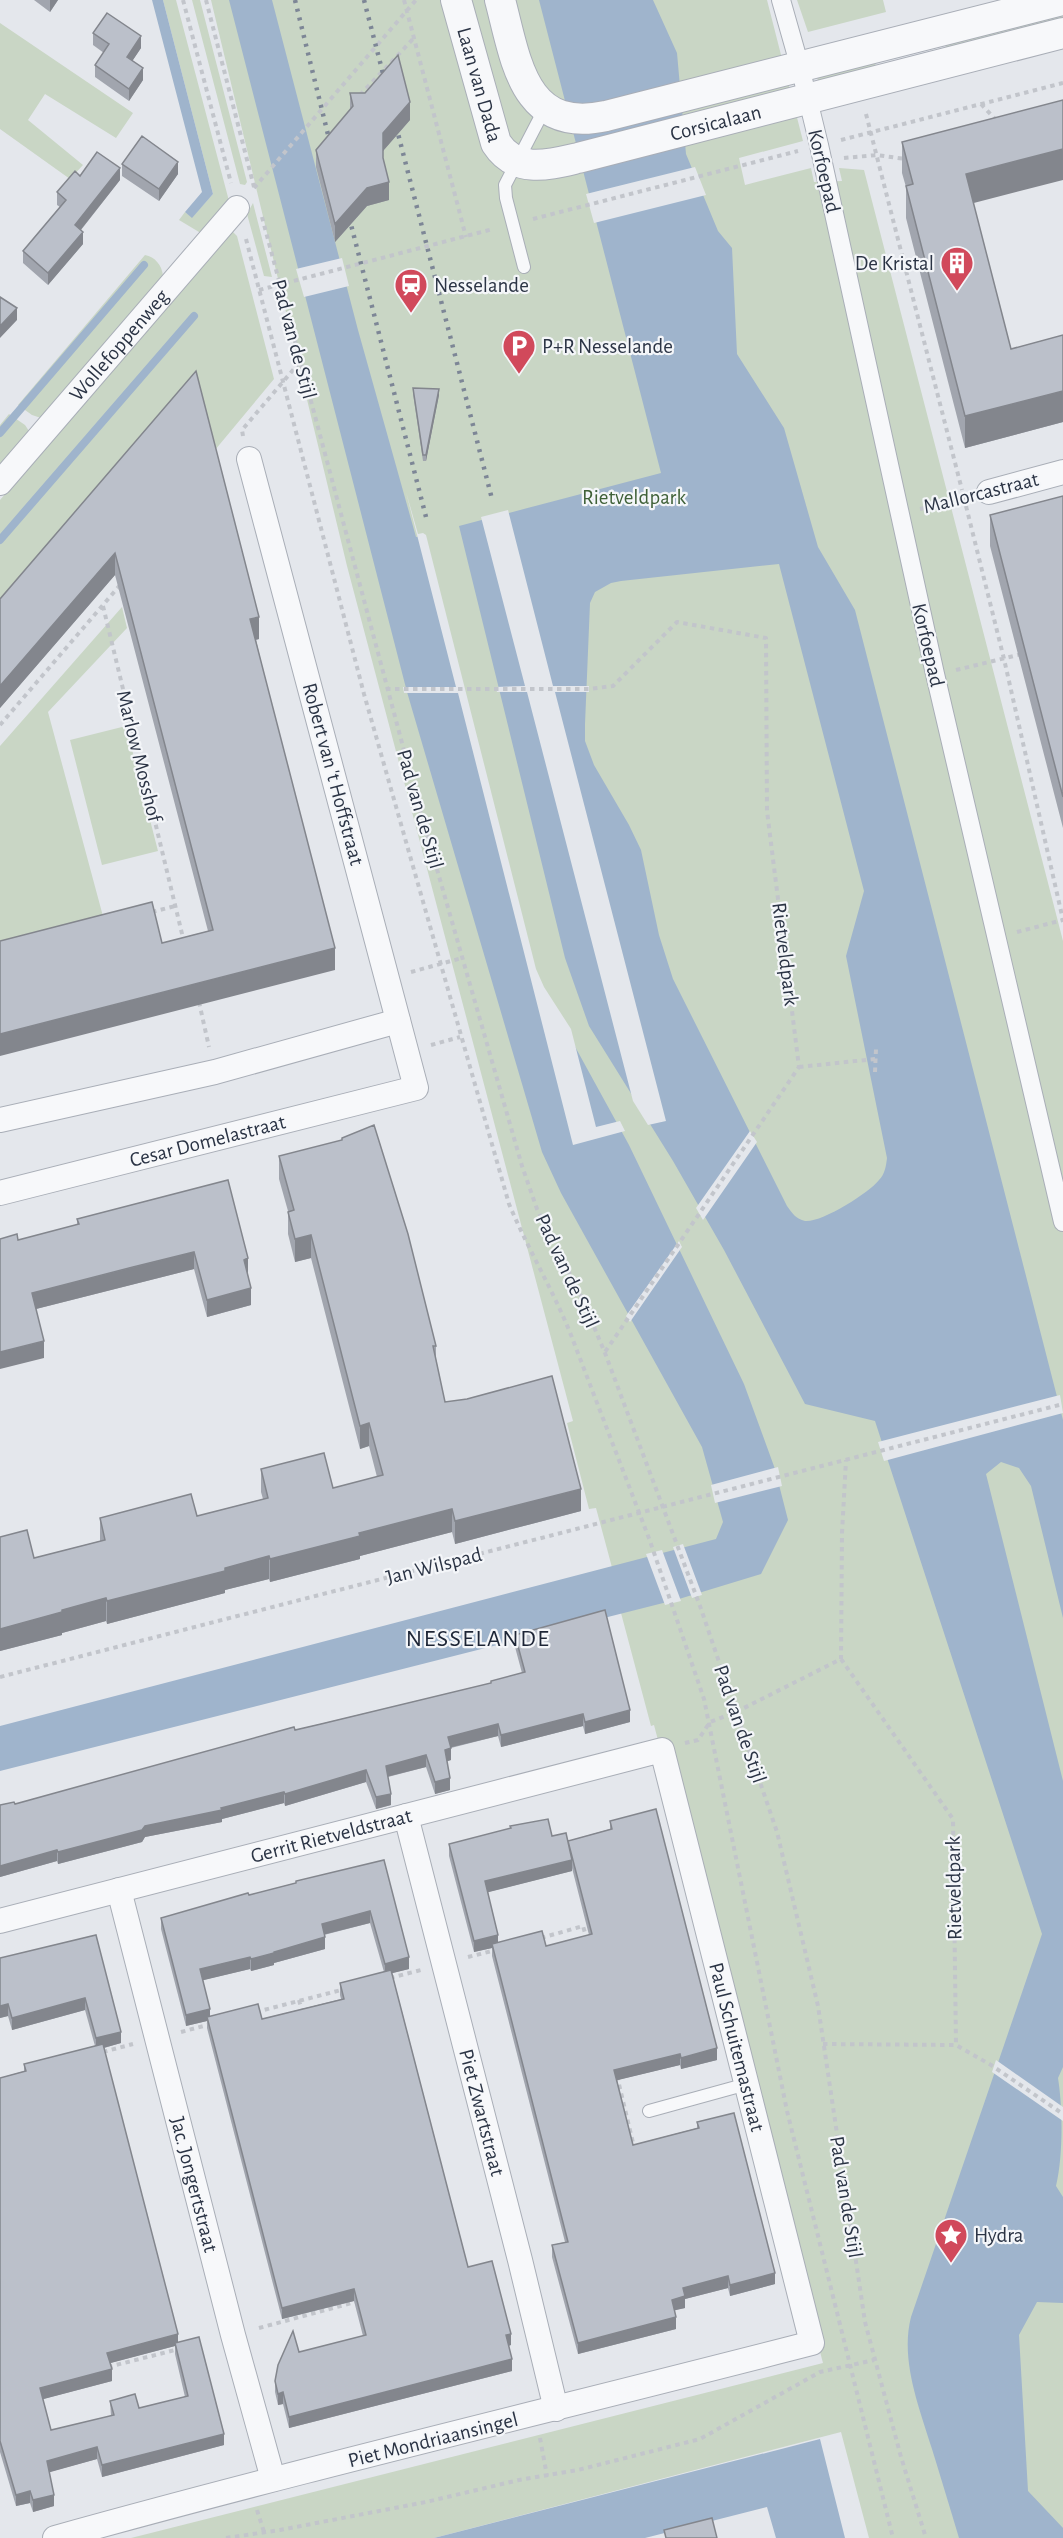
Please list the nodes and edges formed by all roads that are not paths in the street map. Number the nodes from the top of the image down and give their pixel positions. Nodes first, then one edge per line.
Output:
1 (456, 0) edge
2 (500, 0) edge
3 (781, 0) edge
4 (1062, 0) edge
5 (1063, 33) edge
6 (906, 40) junction
7 (800, 67) junction
8 (915, 70) junction
9 (807, 98) junction
10 (556, 113) junction
11 (516, 162) junction
12 (251, 205) road end
13 (524, 267) dead end
14 (249, 459) road end
15 (1063, 472) edge
16 (0, 483) edge
17 (989, 492) road end
18 (398, 1021) junction
19 (416, 1088) joint
20 (0, 1120) edge
21 (0, 1193) edge
22 (1063, 1222) edge
23 (662, 1750) joint
24 (406, 1816) junction
25 (119, 1890) junction
26 (0, 1921) edge
27 (747, 2084) junction
28 (649, 2111) dead end
29 (812, 2343) joint
30 (546, 2411) junction
31 (273, 2479) junction
32 (55, 2538) edge

1 - 11 street, Laan van Dada
2 - 10 street, Laan van Dada
3 - 7 street, Korfoepad
4 - 6 street, Corsicalaan
5 - 8 street, Corsicalaan
6 - 7 street, Corsicalaan
6 - 8 street
7 - 9 street, Korfoepad
7 - 10 street, Corsicalaan
8 - 9 street, Corsicalaan
9 - 11 street, Corsicalaan
9 - 22 street, Korfoepad
10 - 11 lane
11 - 13 lane
12 - 16 street, Wollefoppenweg
14 - 18 street, Robert van 't Hoffstraat
15 - 17 street, Mallorcastraat
18 - 19 street, Robert van 't Hoffstraat
18 - 20 street
19 - 21 street, Cesar Domelastraat
23 - 24 street, Gerrit Rietveldstraat
23 - 27 street, Paul Schuitemastraat
24 - 25 street, Gerrit Rietveldstraat
24 - 30 street, Piet Zwartstraat
25 - 26 street, Gerrit Rietveldstraat
25 - 31 street, Jac. Jongertstraat
27 - 28 lane
27 - 29 street, Paul Schuitemastraat
29 - 30 street, Piet Mondriaansingel
30 - 31 street, Piet Mondriaansingel
31 - 32 street, Piet Mondriaansingel

